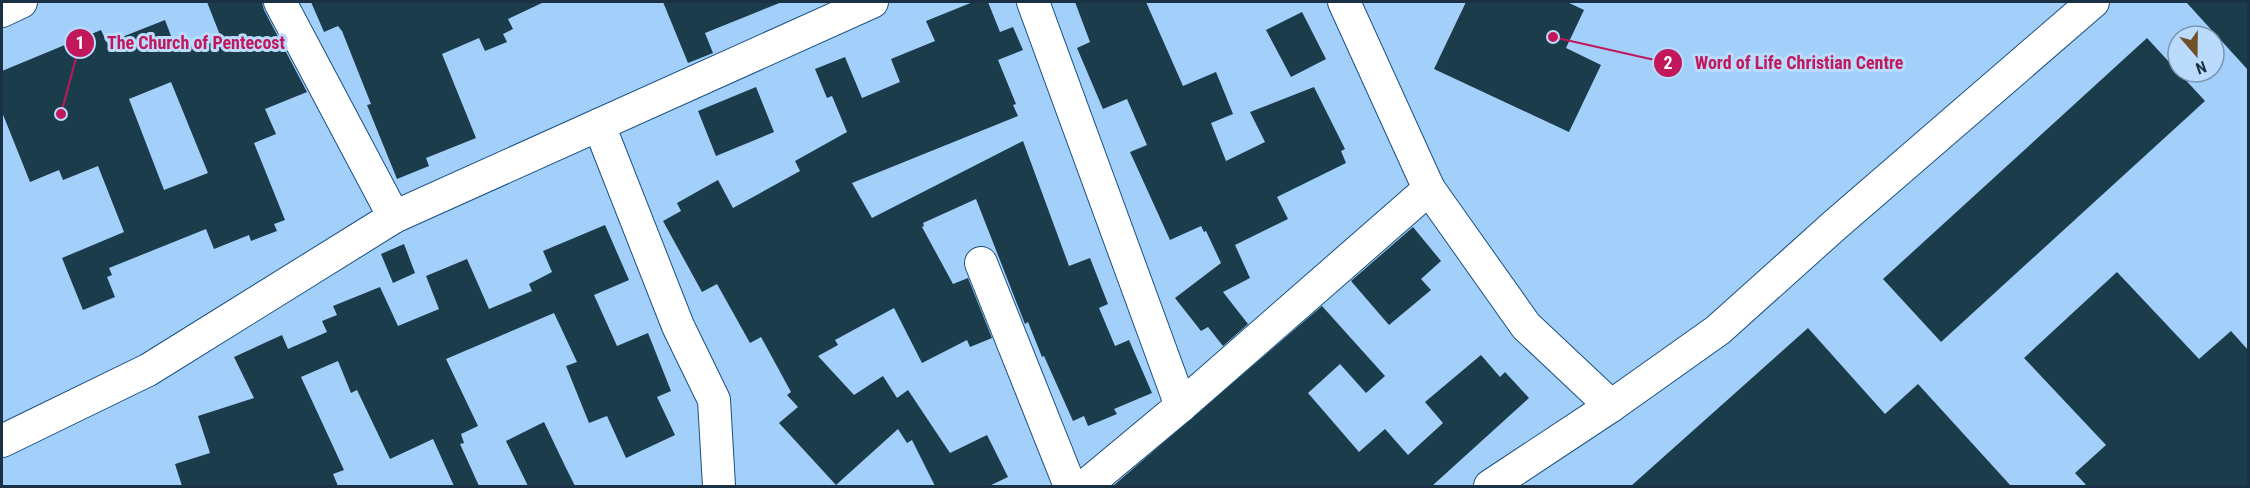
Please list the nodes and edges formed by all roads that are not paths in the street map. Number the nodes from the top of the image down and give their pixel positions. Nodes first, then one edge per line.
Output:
1 (21, 2) edge
2 (280, 2) edge
3 (872, 2) edge
4 (1034, 2) edge
5 (1344, 2) edge
6 (2093, 2) edge
7 (2, 11) edge
8 (599, 125) junction
9 (1429, 189) junction
10 (394, 217) junction
11 (981, 263) dead end
12 (1181, 406) junction
13 (1611, 406) junction
14 (2, 441) edge
15 (720, 486) edge
16 (1070, 486) edge
17 (1085, 486) edge
18 (1490, 486) edge

1 - 7 street
2 - 10 street
3 - 8 street
4 - 12 street
5 - 9 street
6 - 13 street
8 - 10 street
8 - 15 street
9 - 12 street
9 - 13 street
10 - 14 street
11 - 16 street
12 - 17 street
13 - 18 street

